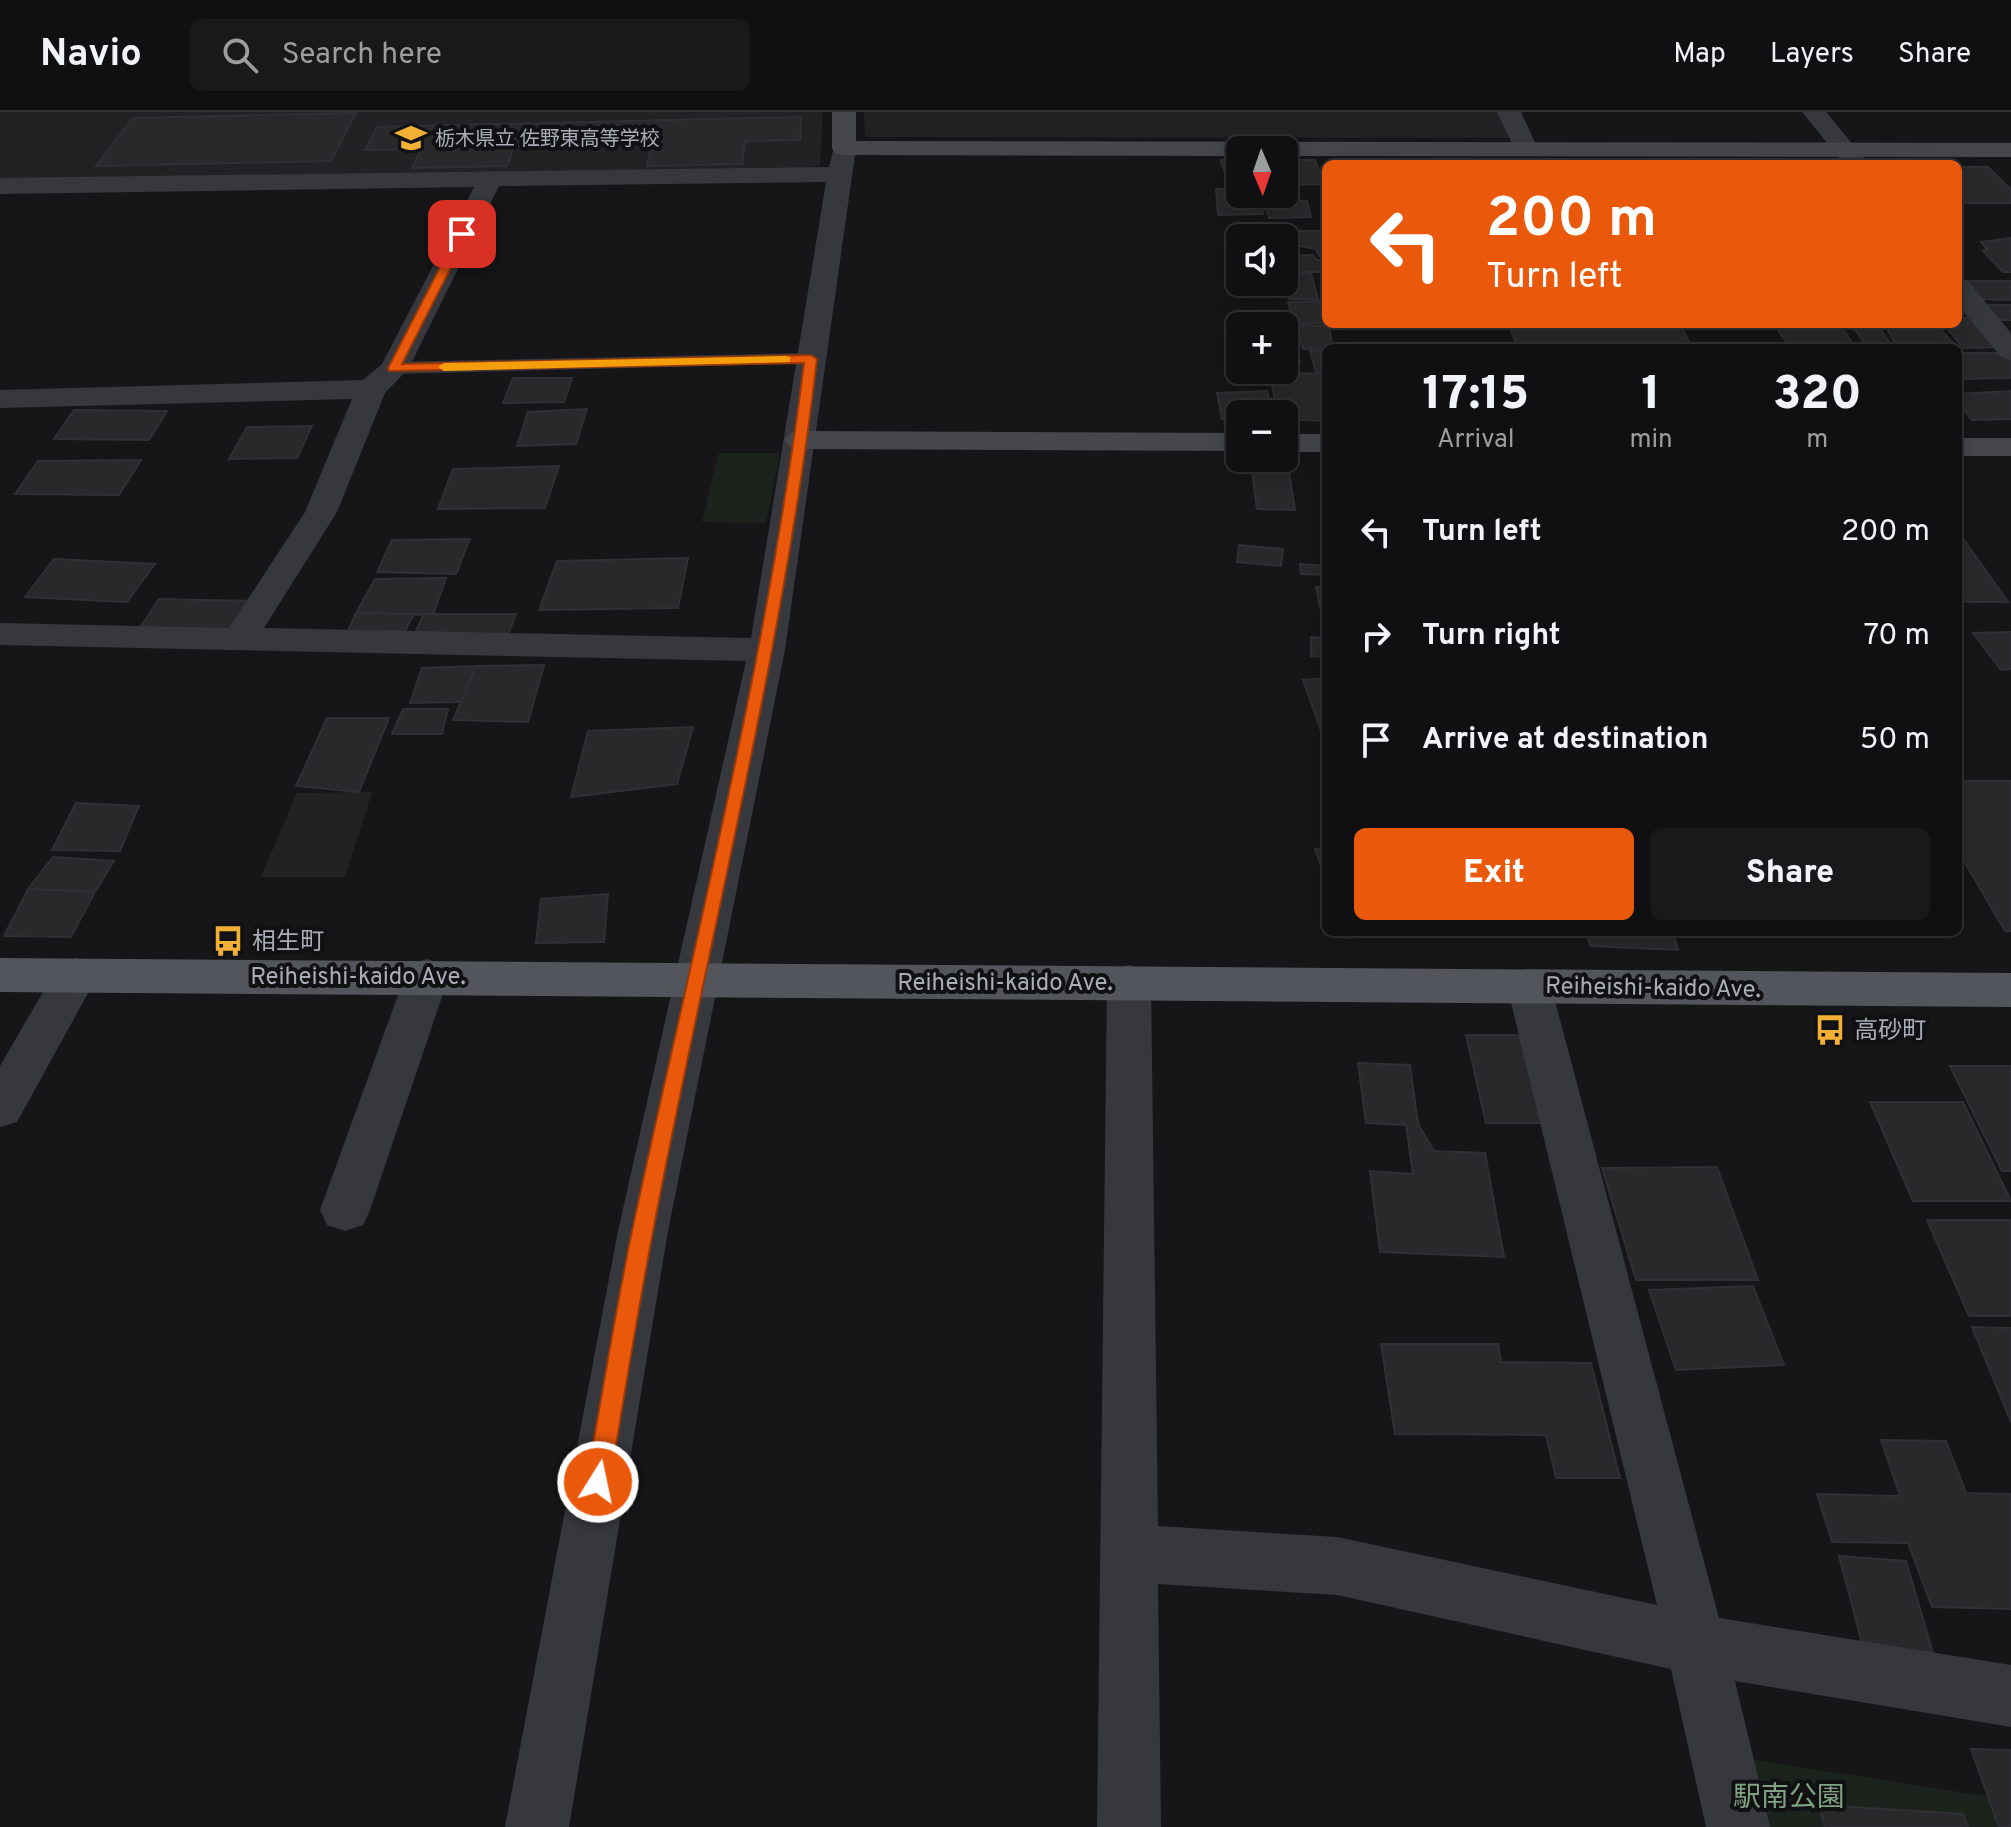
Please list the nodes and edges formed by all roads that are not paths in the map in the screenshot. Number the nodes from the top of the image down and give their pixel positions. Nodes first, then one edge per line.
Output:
1 (844, 112) edge
2 (1509, 112) edge
3 (1814, 112) edge
4 (1526, 149) junction
5 (2011, 150) edge
6 (1852, 157) edge
7 (841, 161) junction
8 (490, 180) junction
9 (0, 186) edge
10 (1962, 292) edge
11 (2011, 351) edge
12 (811, 359) junction
13 (394, 368) junction
14 (371, 389) junction
15 (0, 399) edge
16 (801, 440) junction
17 (1226, 442) edge
18 (1298, 443) edge
19 (1322, 443) edge
20 (1962, 447) edge
21 (2011, 447) edge
22 (0, 634) edge
23 (238, 641) junction
24 (767, 650) junction
25 (0, 975) edge
26 (76, 975) junction
27 (427, 976) junction
28 (696, 981) junction
29 (1129, 982) junction
30 (1529, 986) junction
31 (2011, 990) edge
32 (0, 1108) edge
33 (345, 1210) dead end
34 (1127, 1553) junction
35 (1696, 1644) junction
36 (2011, 1696) edge
37 (537, 1827) edge
38 (1129, 1827) edge
39 (1738, 1827) edge

1 - 7 street
2 - 4 street
3 - 6 street
4 - 6 street
4 - 7 street
5 - 6 street
7 - 8 street
7 - 12 street
8 - 9 street
8 - 13 street
10 - 11 street
12 - 13 lane
12 - 16 street
13 - 14 street
14 - 15 street
14 - 23 street
16 - 17 street
16 - 24 street
18 - 19 street
20 - 21 street
22 - 23 street
23 - 24 street
24 - 28 street
25 - 26 main road, Reiheishi-kaido Ave.
26 - 27 main road, Reiheishi-kaido Ave.
26 - 32 street
27 - 28 main road, Reiheishi-kaido Ave.
27 - 33 street
28 - 29 main road, Reiheishi-kaido Ave.
28 - 37 street
29 - 30 main road, Reiheishi-kaido Ave.
29 - 34 street
30 - 31 main road, Reiheishi-kaido Ave.
30 - 35 street
34 - 35 street
34 - 38 street
35 - 36 street
35 - 39 street

